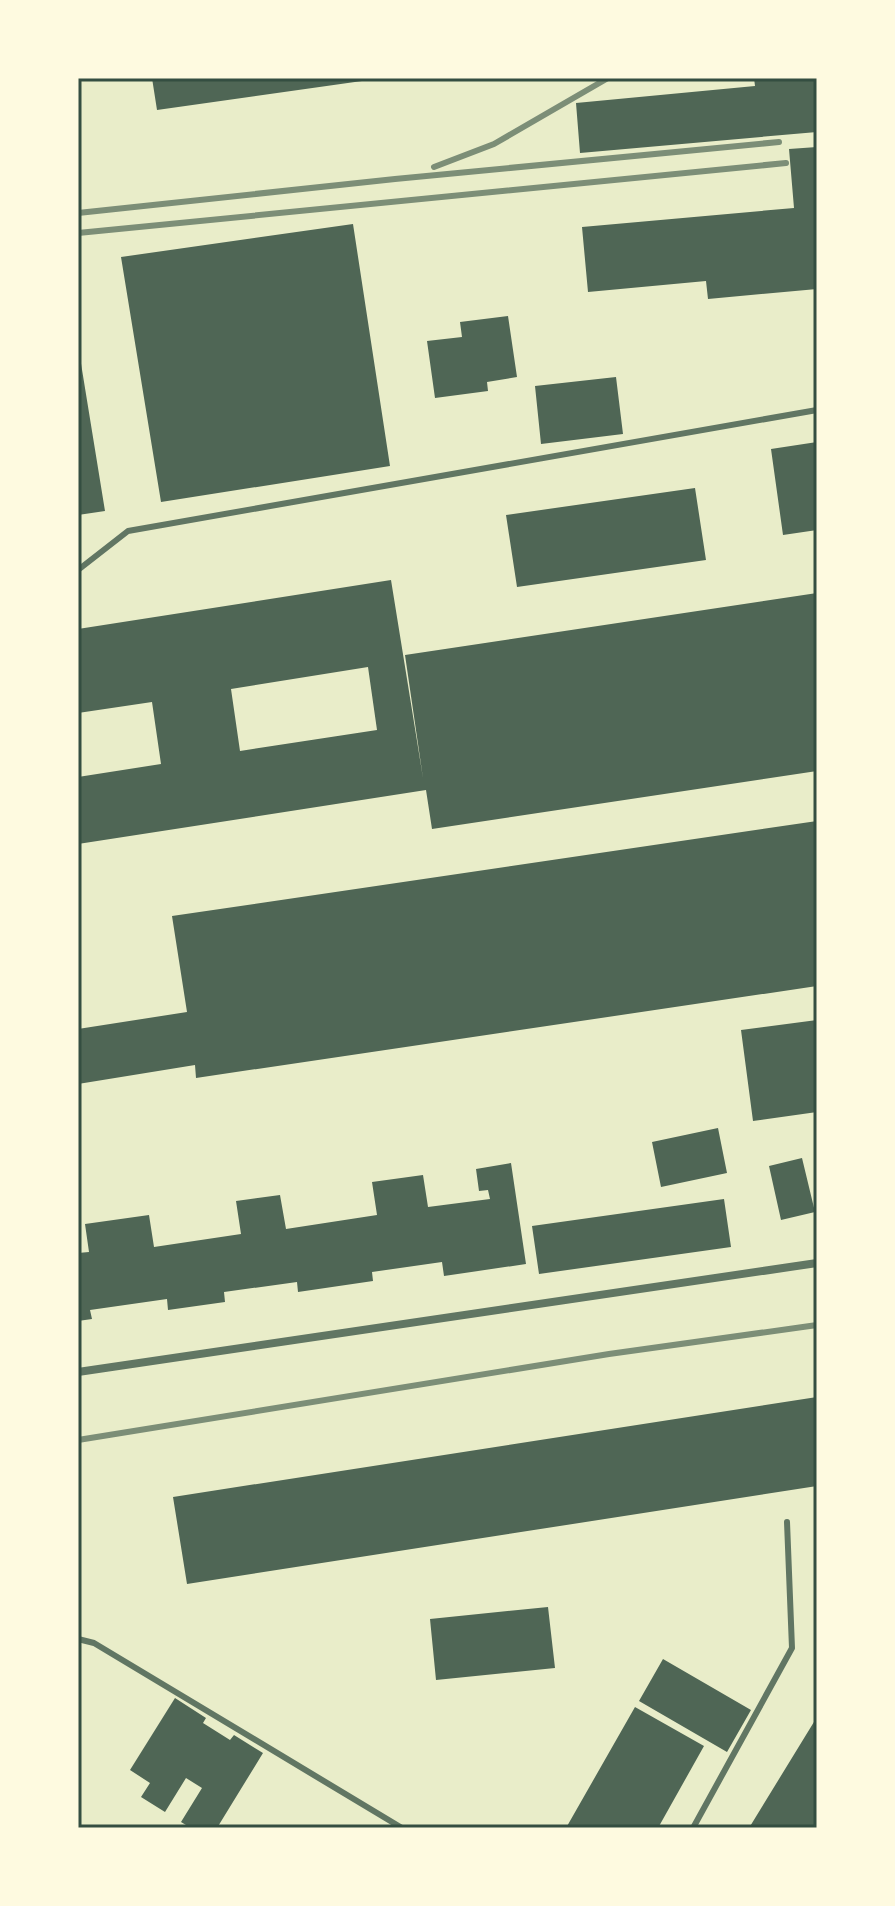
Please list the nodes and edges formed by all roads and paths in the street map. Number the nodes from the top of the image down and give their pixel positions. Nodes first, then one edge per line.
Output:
1 (817, 410) edge
2 (78, 570) edge
3 (817, 1263) edge
4 (78, 1372) edge
5 (787, 1522) dead end
6 (78, 1639) edge
7 (402, 1828) edge
8 (693, 1828) edge

1 - 2 lane
3 - 4 street
5 - 8 lane
6 - 7 lane

